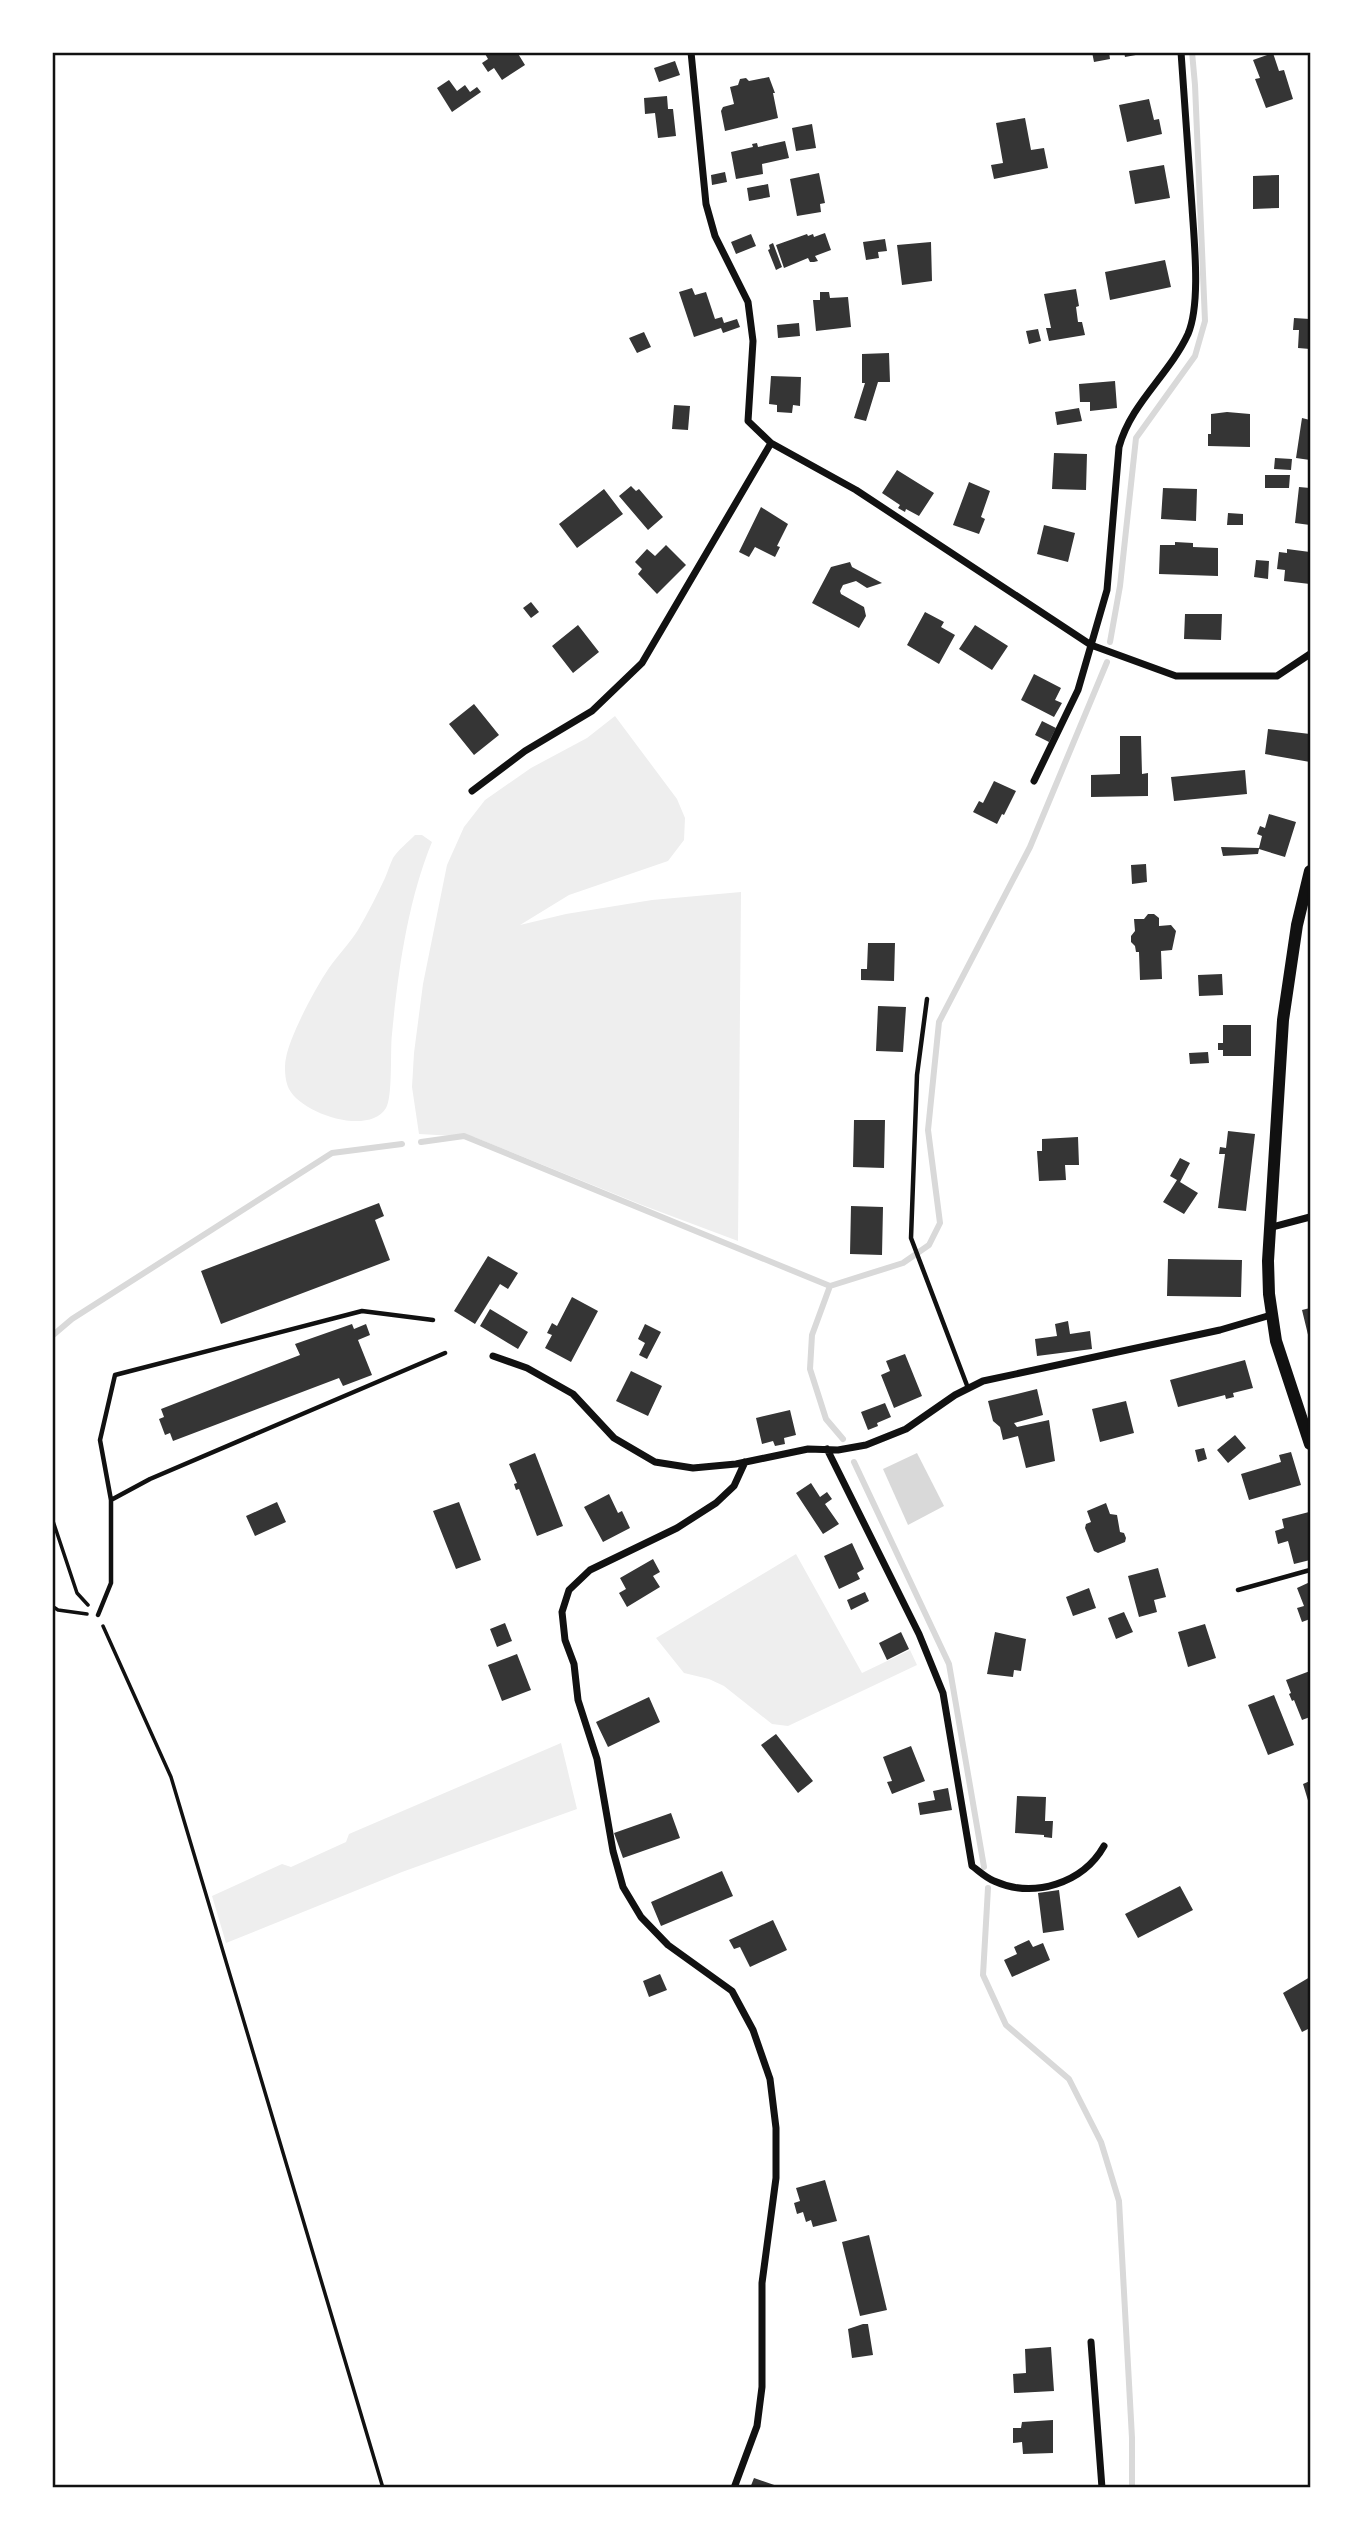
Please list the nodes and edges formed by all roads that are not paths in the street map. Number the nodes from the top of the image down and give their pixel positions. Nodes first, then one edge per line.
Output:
1 (691, 52) edge
2 (1181, 52) edge
3 (771, 443) junction
4 (1091, 645) junction
5 (1311, 654) edge
6 (1034, 781) dead end
7 (472, 791) dead end
8 (1311, 871) edge
9 (927, 999) dead end
10 (1311, 1217) edge
11 (1268, 1228) junction
12 (1271, 1315) junction
13 (433, 1320) dead end
14 (444, 1353) dead end
15 (493, 1356) dead end
16 (969, 1388) junction
17 (1311, 1444) edge
18 (827, 1449) junction
19 (745, 1462) junction
20 (111, 1500) junction
21 (1311, 1570) edge
22 (1238, 1590) dead end
23 (98, 1615) road end
24 (1104, 1846) dead end
25 (1091, 2342) dead end
26 (734, 2487) edge
27 (1102, 2487) edge

1 - 3 street
2 - 4 street
3 - 4 street
3 - 7 street
4 - 5 street
4 - 6 street
8 - 11 street
9 - 16 lane
10 - 11 street
11 - 12 street
12 - 16 street
12 - 17 street
13 - 20 lane
14 - 20 lane
15 - 19 street
16 - 18 street
18 - 19 street
18 - 24 street
19 - 26 street
20 - 23 lane
21 - 22 lane
25 - 27 street

